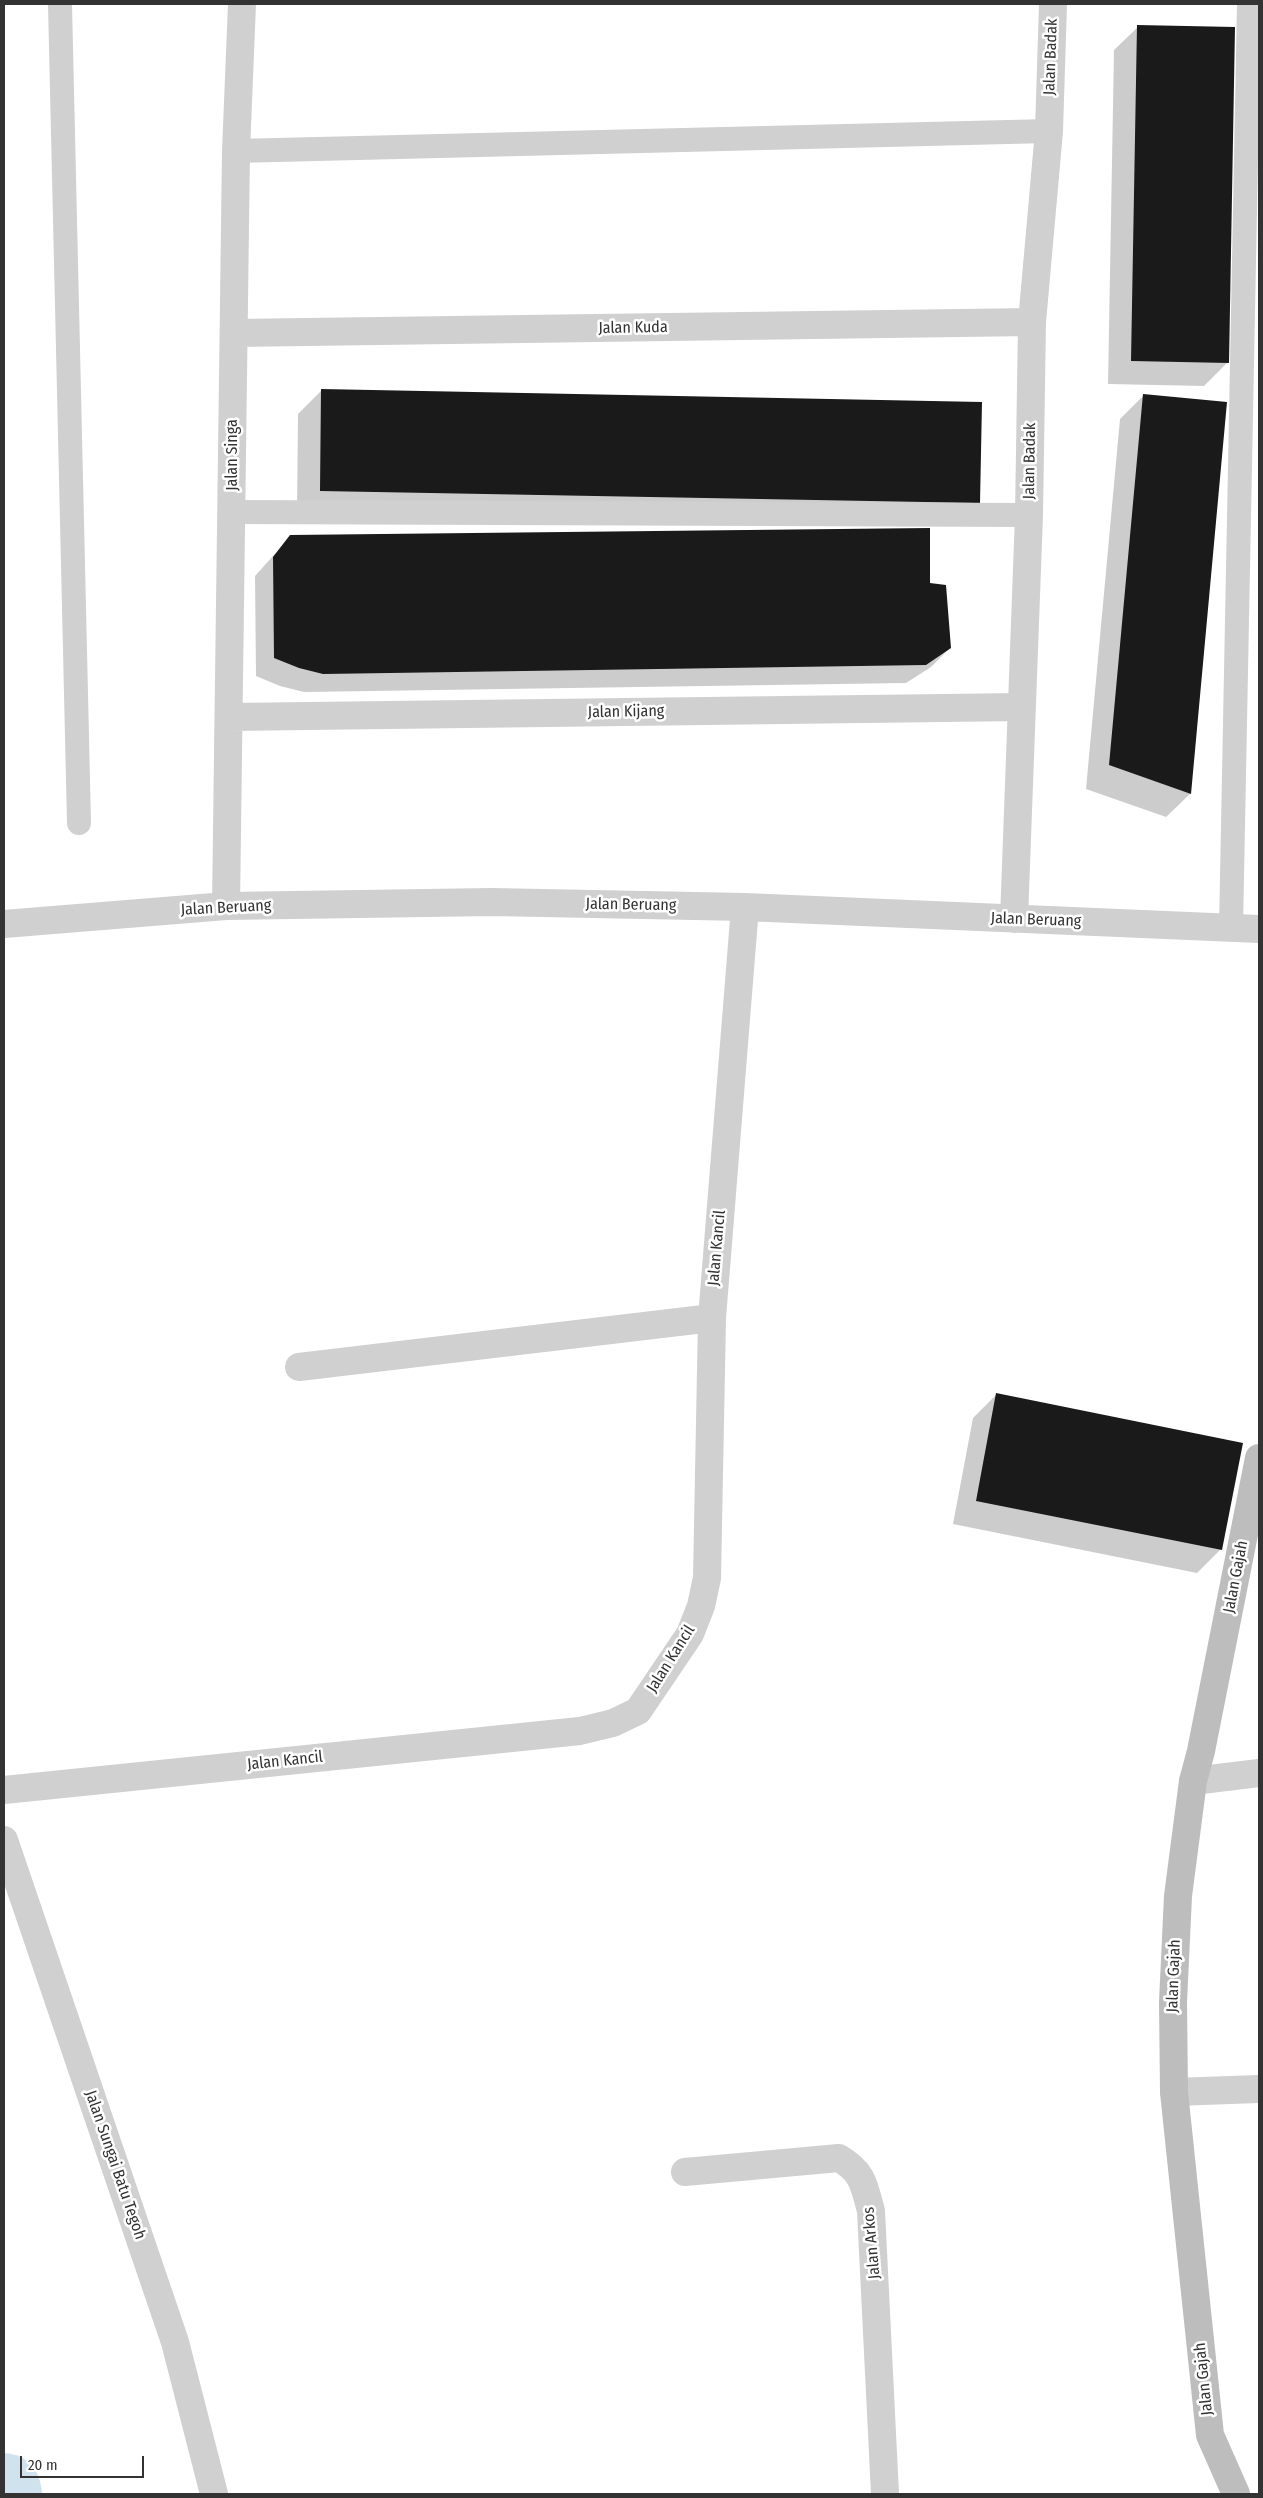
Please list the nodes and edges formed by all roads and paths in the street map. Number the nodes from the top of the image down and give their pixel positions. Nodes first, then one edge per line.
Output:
1 (60, 4) edge
2 (242, 4) edge
3 (1053, 4) edge
4 (1249, 4) edge
5 (1049, 131) junction
6 (236, 151) junction
7 (1032, 322) junction
8 (234, 333) junction
9 (233, 512) junction
10 (1029, 515) junction
11 (1022, 707) junction
12 (230, 717) junction
13 (79, 823) dead end
14 (226, 906) junction
15 (745, 907) junction
16 (1014, 919) junction
17 (4, 924) edge
18 (1231, 928) junction
19 (1259, 929) edge
20 (712, 1318) junction
21 (299, 1366) dead end
22 (1259, 1458) edge
23 (1259, 1773) edge
24 (1192, 1780) junction
25 (4, 1790) edge
26 (4, 1840) edge
27 (1259, 2088) edge
28 (1174, 2092) junction
29 (685, 2172) dead end
30 (214, 2494) edge
31 (885, 2494) edge
32 (1236, 2494) edge

1 - 13 lane
2 - 6 street, Jalan Singa
3 - 5 street, Jalan Badak
4 - 18 lane
5 - 6 lane
5 - 7 street, Jalan Badak
6 - 8 street, Jalan Singa
7 - 8 street, Jalan Kuda
7 - 10 street, Jalan Badak
8 - 9 street, Jalan Singa
9 - 10 lane
9 - 12 street, Jalan Singa
10 - 11 street, Jalan Badak
11 - 12 street, Jalan Kijang
11 - 16 street, Jalan Badak
12 - 14 street, Jalan Singa
14 - 15 street, Jalan Beruang
14 - 17 street, Jalan Beruang
15 - 16 street, Jalan Beruang
15 - 20 street, Jalan Kancil
16 - 18 street, Jalan Beruang
18 - 19 street, Jalan Beruang
20 - 21 street
20 - 25 street, Jalan Kancil
22 - 24 main road, Jalan Gajah
23 - 24 street
24 - 28 main road, Jalan Gajah
26 - 30 street, Jalan Sungai Batu Tegoh
27 - 28 street
28 - 32 main road, Jalan Gajah
29 - 31 street, Jalan Arkos

